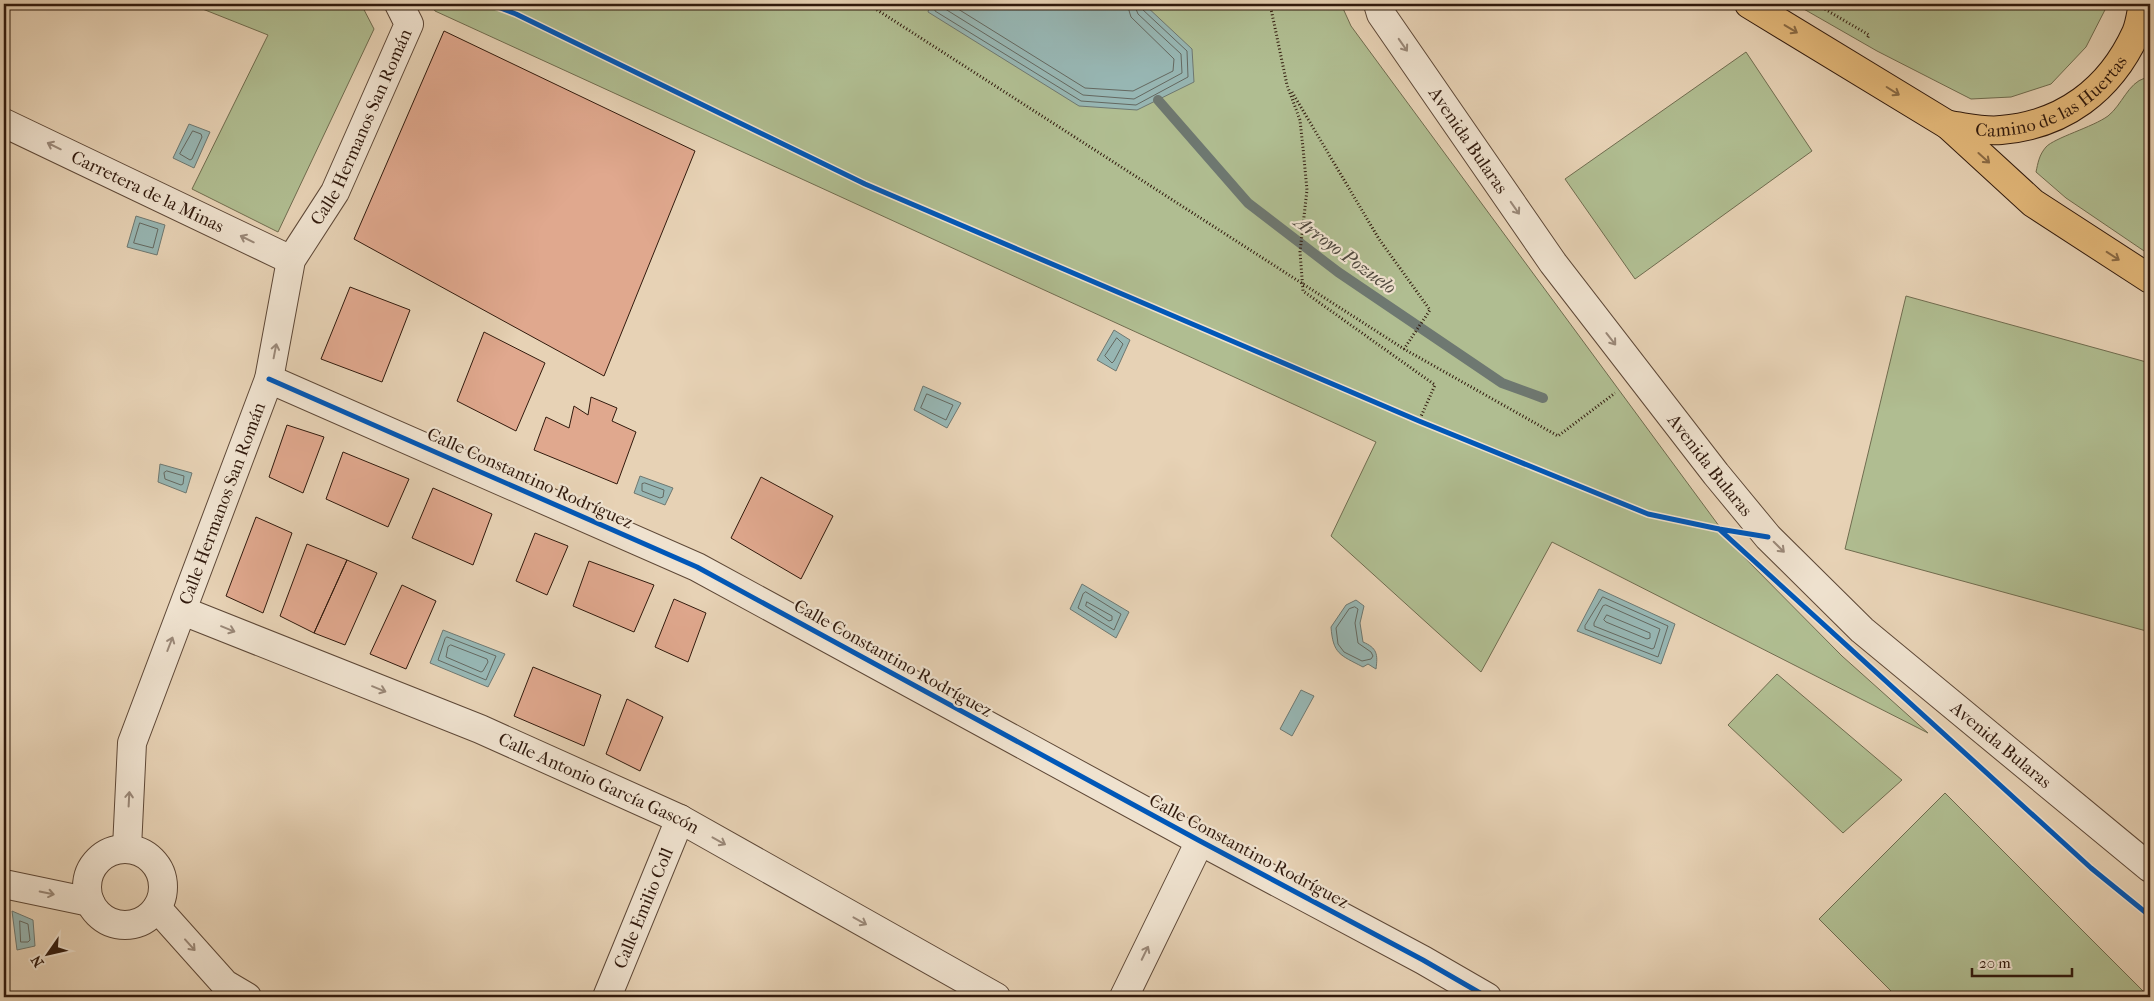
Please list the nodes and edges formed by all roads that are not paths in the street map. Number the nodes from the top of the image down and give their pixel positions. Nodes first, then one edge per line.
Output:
1 (399, 4) edge
2 (1378, 4) edge
3 (1749, 4) edge
4 (2143, 4) edge
5 (4, 122) edge
6 (1948, 125) junction
7 (291, 260) junction
8 (2150, 279) edge
9 (269, 379) junction
10 (183, 611) junction
11 (680, 819) junction
12 (1200, 841) junction
13 (126, 848) junction
14 (2150, 868) edge
15 (4, 884) edge
16 (90, 902) junction
17 (157, 908) junction
18 (247, 997) edge
19 (607, 997) edge
20 (996, 997) edge
21 (1124, 997) edge
22 (1487, 997) edge

1 - 7 street, Calle Hermanos San Román
2 -> 14 street, Avenida Bularas
3 -> 6 main road, Camino de las Huertas
4 - 6 main road, Camino de las Huertas
7 -> 5 street, Carretera de la Minas
6 -> 8 main road, Camino de las Huertas
9 -> 7 street, Calle Hermanos San Román
9 - 10 street, Calle Hermanos San Román
9 - 12 street, Calle Constantino Rodríguez
10 -> 11 street, Calle Antonio García Gascón
13 -> 10 street, Calle Hermanos San Román
11 - 19 street, Calle Emilio Coll
11 -> 20 street, Calle Antonio García Gascón
21 -> 12 street
12 - 22 street, Calle Constantino Rodríguez
13 - 16 street
13 - 17 street
15 -> 16 street
16 - 17 street
17 -> 18 street

